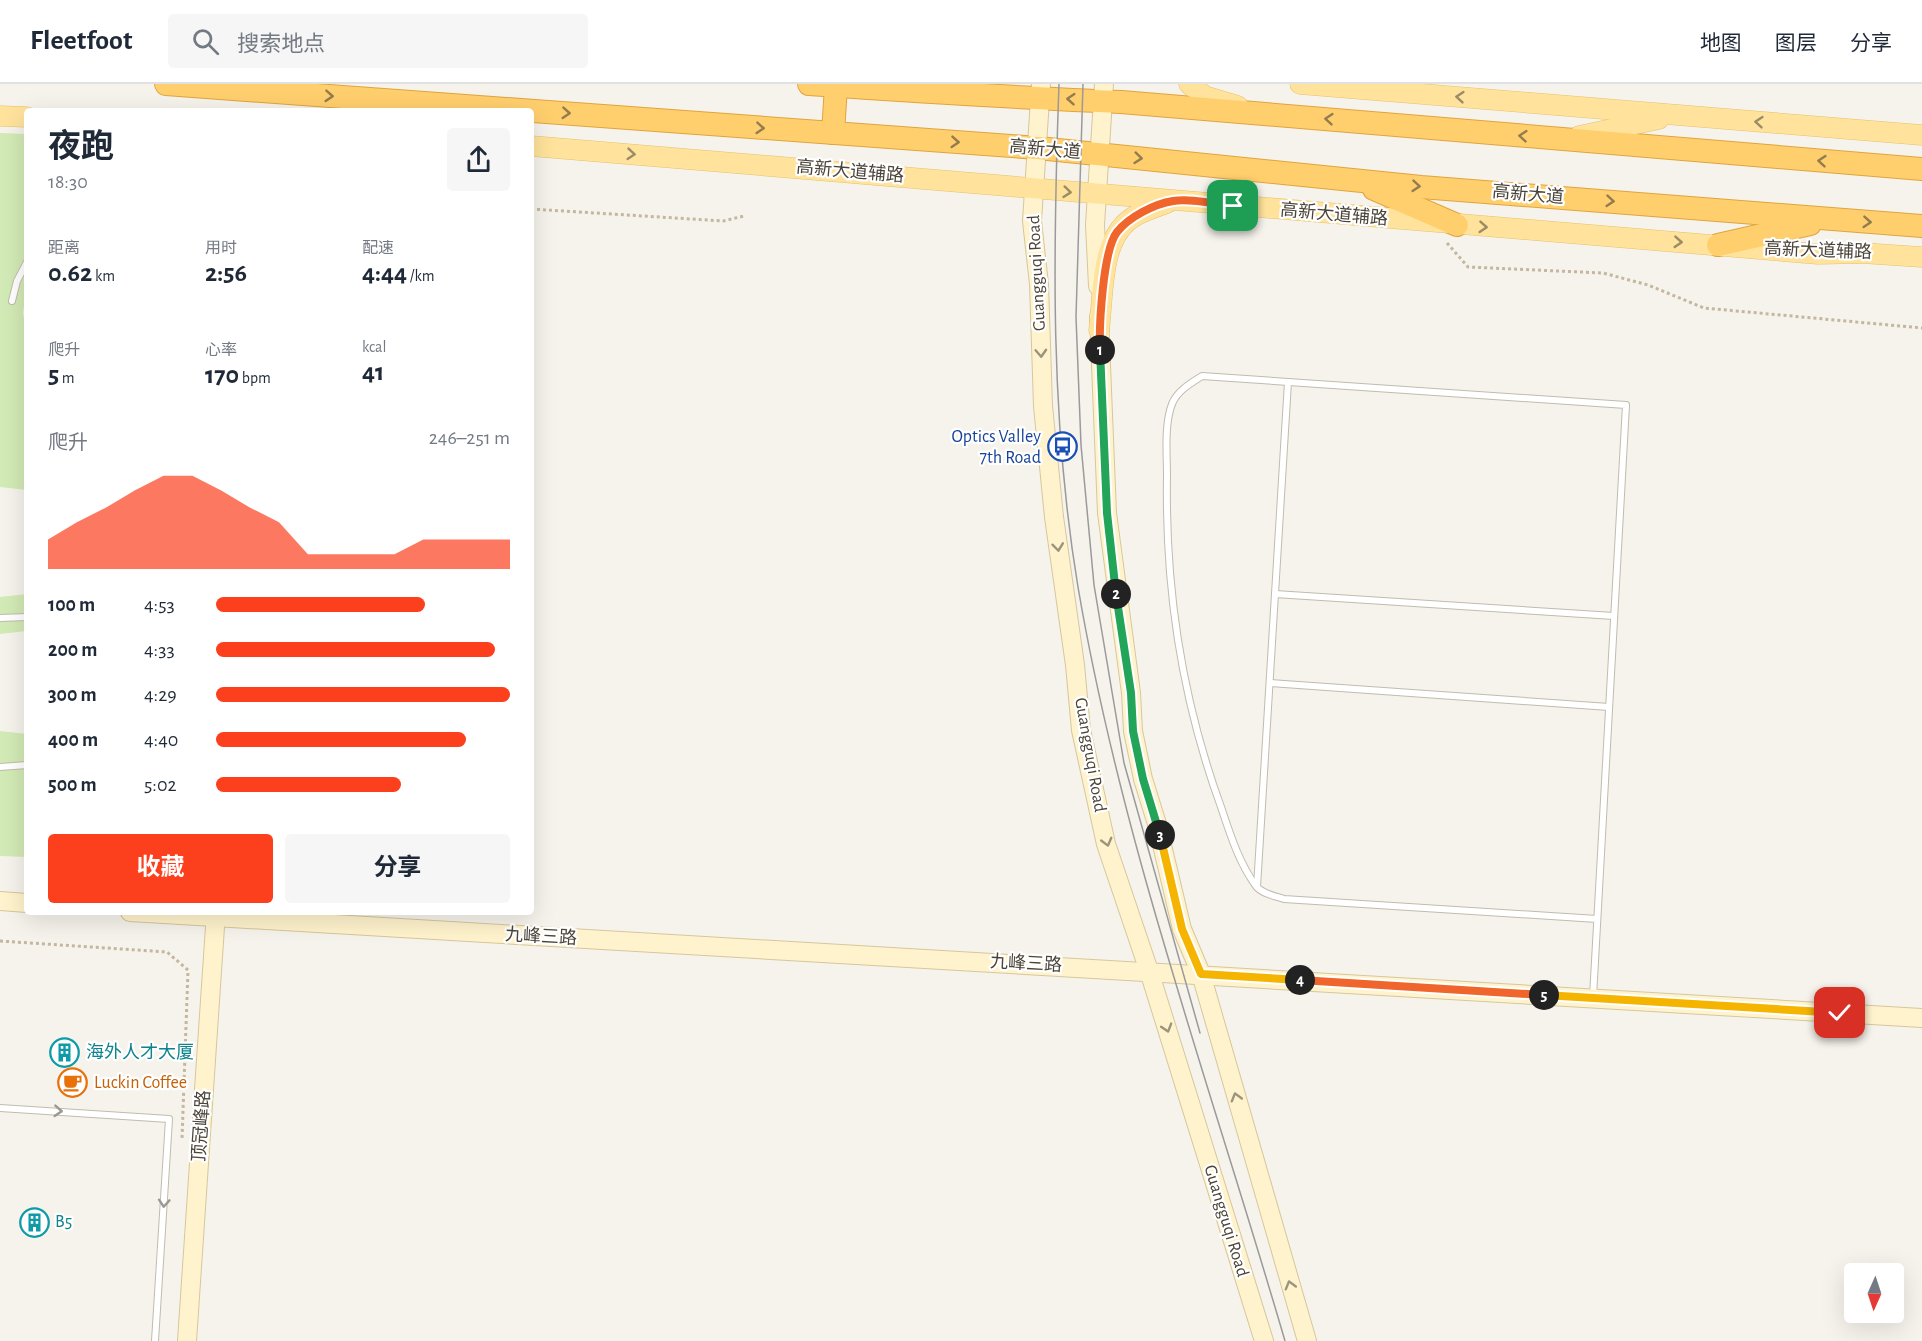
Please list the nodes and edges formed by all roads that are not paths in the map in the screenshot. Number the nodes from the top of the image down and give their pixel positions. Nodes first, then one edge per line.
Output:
1 (166, 84) edge
2 (809, 84) edge
3 (1189, 84) edge
4 (1300, 84) edge
5 (836, 86) junction
6 (1041, 90) edge
7 (1103, 93) edge
8 (408, 101) junction
9 (423, 108) edge
10 (501, 108) edge
11 (534, 110) edge
12 (1269, 115) junction
13 (1679, 115) junction
14 (0, 116) edge
15 (24, 117) edge
16 (833, 133) junction
17 (1922, 135) edge
18 (1566, 139) junction
19 (534, 146) edge
20 (1038, 148) junction
21 (1100, 155) junction
22 (1922, 169) edge
23 (1353, 180) junction
24 (1034, 189) junction
25 (1098, 194) junction
26 (1173, 201) junction
27 (1832, 219) junction
28 (1457, 225) junction
29 (1922, 226) edge
30 (1718, 245) junction
31 (1922, 257) edge
32 (24, 268) edge
33 (12, 302) dead end
34 (1099, 330) junction
35 (1288, 382) junction
36 (1275, 594) junction
37 (24, 616) edge
38 (1614, 616) junction
39 (0, 618) edge
40 (1270, 683) junction
41 (1609, 707) junction
42 (24, 765) edge
43 (0, 767) edge
44 (1257, 888) junction
45 (0, 901) edge
46 (24, 903) edge
47 (194, 915) edge
48 (216, 916) edge
49 (1597, 919) junction
50 (1149, 971) junction
51 (1201, 974) junction
52 (1593, 998) junction
53 (1922, 1018) edge
54 (0, 1108) edge
55 (155, 1341) edge
56 (187, 1341) edge
57 (1264, 1341) edge
58 (1307, 1341) edge

1 -> 8 highway, 高新大道
2 - 5 highway
3 - 12 main road
13 -> 4 main road
5 - 6 highway
5 - 16 highway
7 -> 6 highway
6 - 20 street, Guangguqi Road
7 - 12 highway
7 - 21 street
8 - 9 highway
8 -> 10 highway, 高新大道
11 -> 16 highway, 高新大道
18 -> 12 highway
17 -> 13 main road
13 - 18 main road
14 - 15 main road
16 -> 20 highway, 高新大道
22 -> 18 highway
19 -> 24 main road, 高新大道辅路
20 - 21 highway, 高新大道
20 - 24 street, Guangguqi Road
21 -> 23 highway, 高新大道
21 - 25 street
23 -> 27 highway, 高新大道
23 - 28 highway
24 -> 25 main road, 高新大道辅路
24 -> 50 street, Guangguqi Road
25 - 26 main road, 高新大道辅路
25 - 34 street
26 - 28 main road, 高新大道辅路
26 - 34 main road
27 -> 29 highway, 高新大道
27 - 30 highway
28 -> 30 main road, 高新大道辅路
30 - 31 main road, 高新大道辅路
32 - 33 lane
34 - 51 street
35 - 36 lane
35 - 38 lane
35 - 44 lane
36 - 38 lane
36 - 40 lane
37 - 39 lane
38 - 41 lane
40 - 41 lane
40 - 44 lane
41 - 49 lane
42 - 43 lane
44 - 49 lane
45 - 46 street
47 - 48 street, 九峰三路
48 - 50 street, 九峰三路
48 - 56 street, 顶冠峰路
49 - 52 lane
50 - 51 street, 九峰三路
50 -> 57 street, Guangguqi Road
51 - 52 street, 九峰三路
58 -> 51 street
52 - 53 street, 九峰三路
54 -> 55 lane

